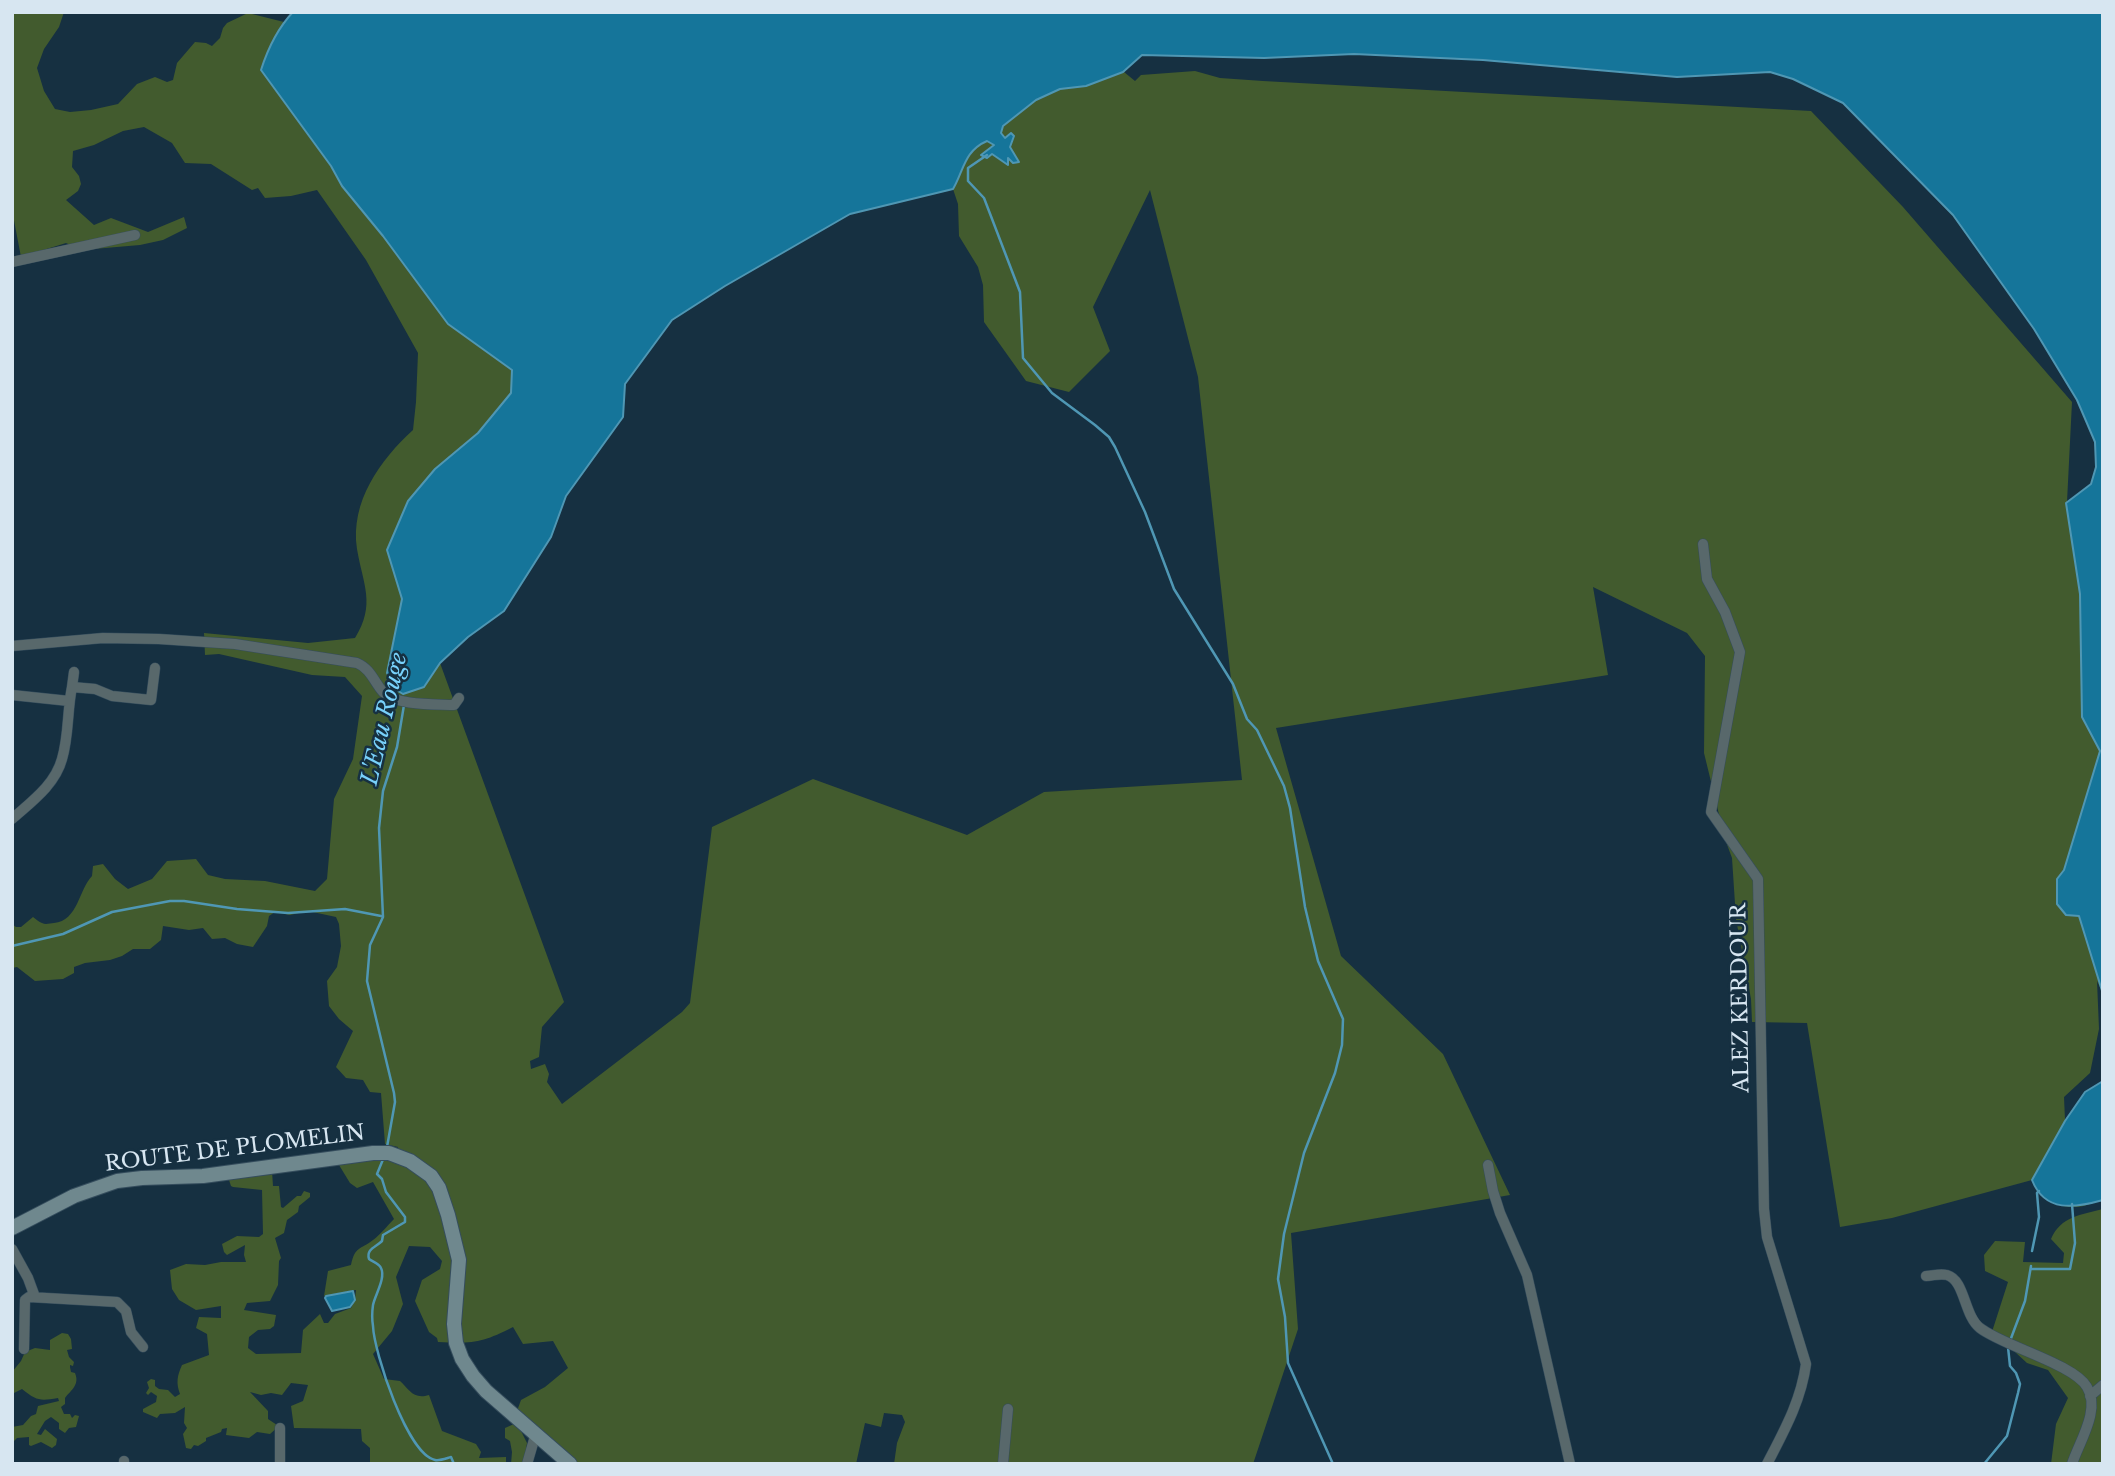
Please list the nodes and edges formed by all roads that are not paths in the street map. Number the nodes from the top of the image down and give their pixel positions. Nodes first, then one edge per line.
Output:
1 (135, 235) dead end
2 (12, 262) edge
3 (1703, 544) dead end
4 (12, 646) edge
5 (155, 668) dead end
6 (74, 672) dead end
7 (72, 687) junction
8 (12, 695) edge
9 (459, 698) dead end
10 (69, 701) junction
11 (12, 818) edge
12 (1488, 1166) dead end
13 (12, 1228) edge
14 (12, 1249) edge
15 (1926, 1276) dead end
16 (35, 1297) junction
17 (143, 1348) dead end
18 (24, 1349) dead end
19 (2103, 1385) edge
20 (2091, 1396) junction
21 (1008, 1409) dead end
22 (280, 1428) dead end
23 (536, 1433) junction
24 (280, 1464) edge
25 (527, 1464) edge
26 (570, 1464) edge
27 (1003, 1464) edge
28 (1570, 1464) edge
29 (1767, 1464) edge
30 (2072, 1464) edge

1 - 2 street
3 - 29 street, ALEZ KERDOUR
4 - 9 street
5 - 7 street
6 - 7 street
7 - 10 street
8 - 10 street
10 - 11 street
12 - 28 street
13 - 23 street, ROUTE DE PLOMELIN
14 - 16 street
15 - 20 street
16 - 17 street
16 - 18 street
19 - 20 street
20 - 30 street
21 - 27 street
22 - 24 street
23 - 25 street
23 - 26 street

